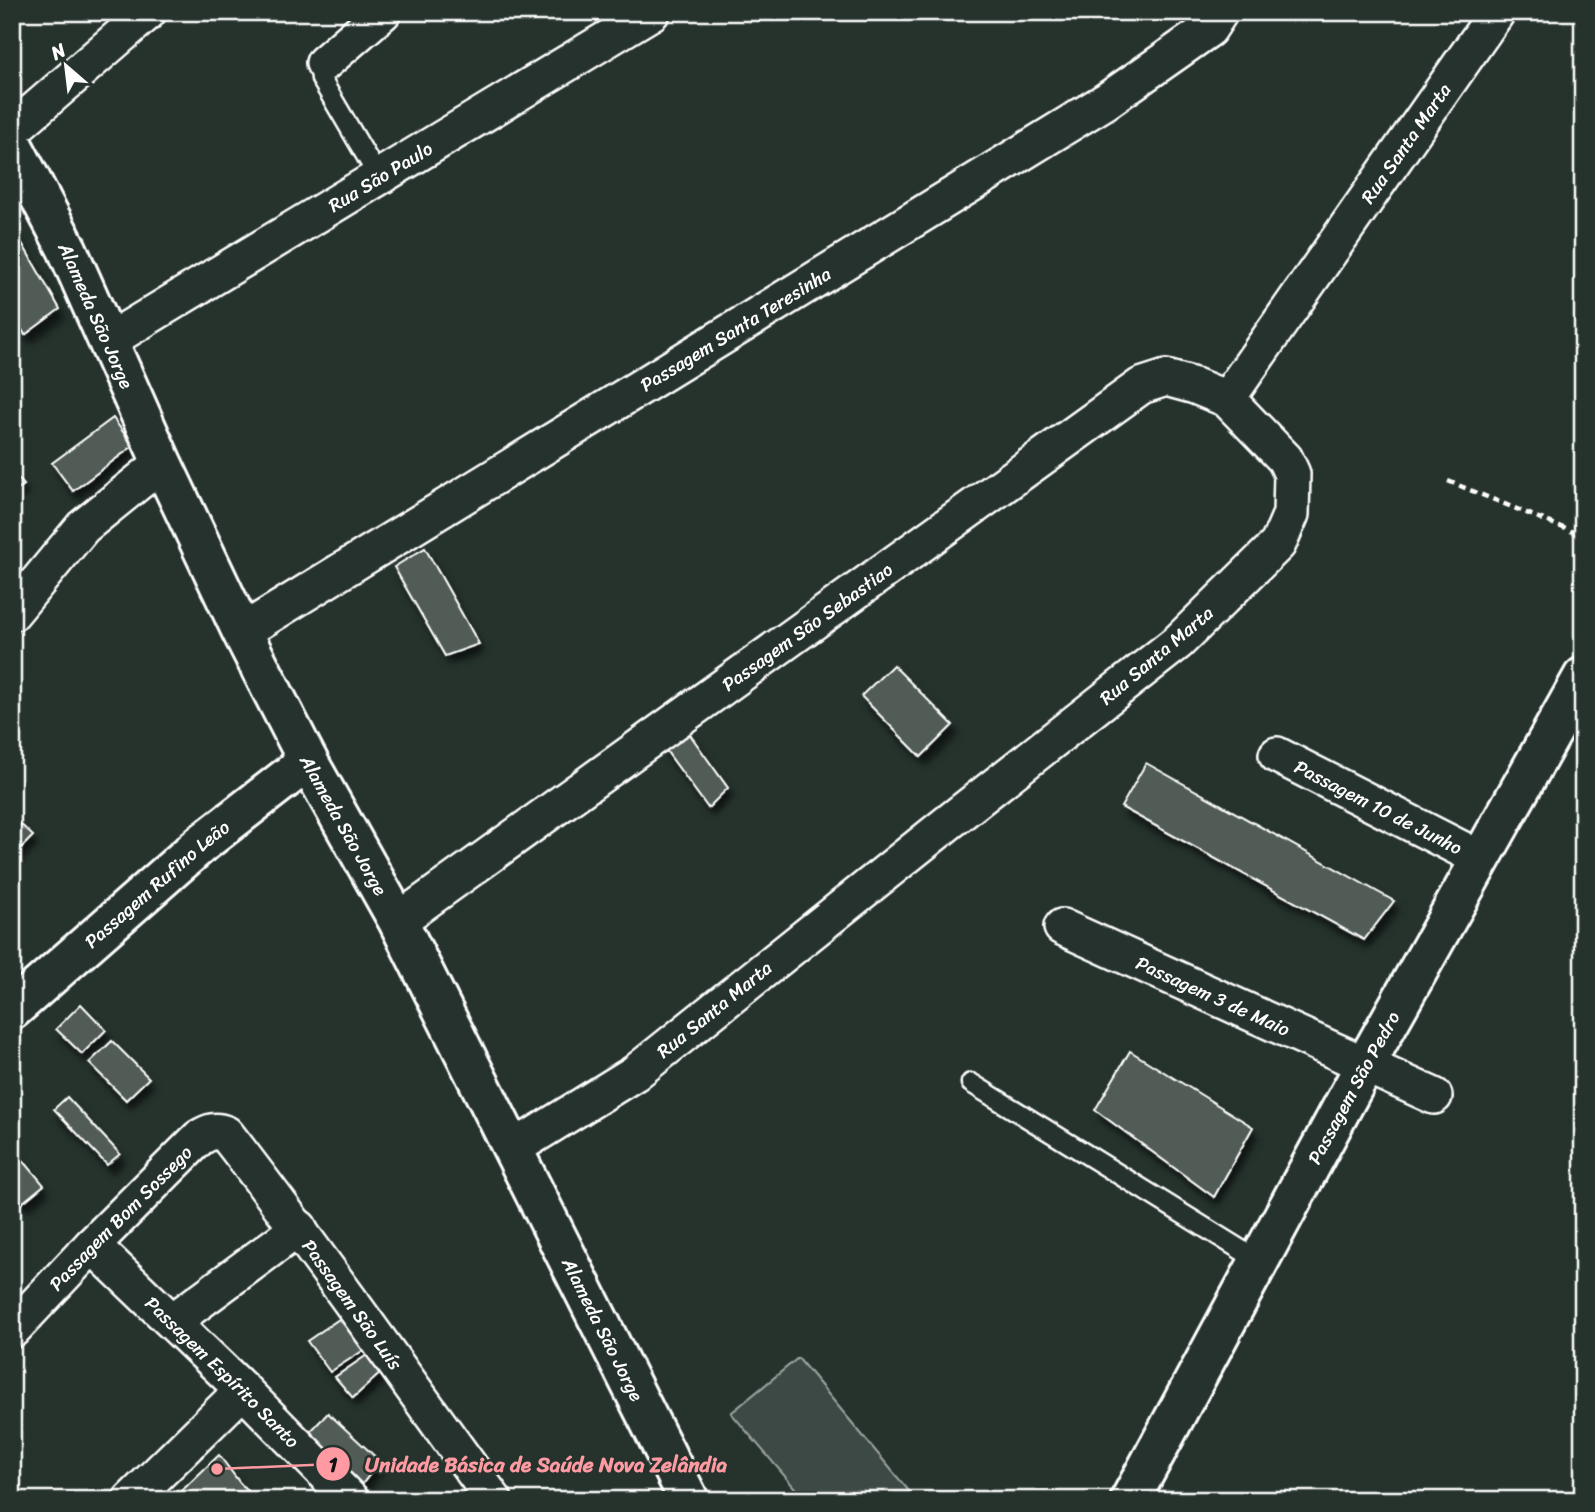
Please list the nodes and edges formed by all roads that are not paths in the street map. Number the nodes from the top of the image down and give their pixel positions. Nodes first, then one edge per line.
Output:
1 (148, 12) edge
2 (383, 12) edge
3 (652, 12) edge
4 (1220, 12) edge
5 (1497, 12) edge
6 (324, 63) joint
7 (15, 153) edge
8 (379, 178) junction
9 (108, 341) junction
10 (1227, 399) junction
11 (162, 463) junction
12 (12, 614) edge
13 (242, 632) junction
14 (1583, 677) edge
15 (1277, 755) dead end
16 (308, 761) junction
17 (1481, 859) junction
18 (398, 921) junction
19 (1062, 928) dead end
20 (12, 1010) edge
21 (1365, 1065) junction
22 (971, 1083) dead end
23 (1434, 1096) dead end
24 (200, 1139) joint
25 (514, 1148) junction
26 (299, 1228) junction
27 (92, 1245) junction
28 (1259, 1261) junction
29 (173, 1321) junction
30 (12, 1330) edge
31 (243, 1390) junction
32 (680, 1497) edge
33 (131, 1500) edge
34 (351, 1500) edge
35 (494, 1500) edge
36 (1130, 1500) edge

1 - 7 street
2 - 6 street
3 - 8 street, Rua São Paulo
4 - 13 street, Passagem Santa Teresinha
5 - 10 street, Rua Santa Marta
6 - 8 lane
7 - 9 street, Alameda São Jorge
8 - 9 street, Rua São Paulo
9 - 11 street, Alameda São Jorge
10 - 18 street, Passagem São Sebastiao
10 - 25 street, Rua Santa Marta
11 - 12 street
11 - 13 street, Alameda São Jorge
13 - 16 street, Alameda São Jorge
14 - 17 street, Passagem São Pedro
15 - 17 street, Passagem 10 de Junho
16 - 18 street, Alameda São Jorge
16 - 20 street, Passagem Rufino Leão
17 - 21 street, Passagem São Pedro
18 - 25 street, Alameda São Jorge
19 - 21 street, Passagem 3 de Maio
21 - 23 street, Passagem 3 de Maio
21 - 28 street, Passagem São Pedro
22 - 28 lane
24 - 26 street, Passagem São Luís
24 - 27 street, Passagem Bom Sossego
25 - 32 street, Alameda São Jorge
26 - 29 street
26 - 35 street, Passagem São Luís
27 - 29 street, Passagem Espírito Santo
27 - 30 street, Passagem Bom Sossego
28 - 36 street, Passagem São Pedro
29 - 31 street, Passagem Espírito Santo
31 - 33 street
31 - 34 street, Passagem Espírito Santo

